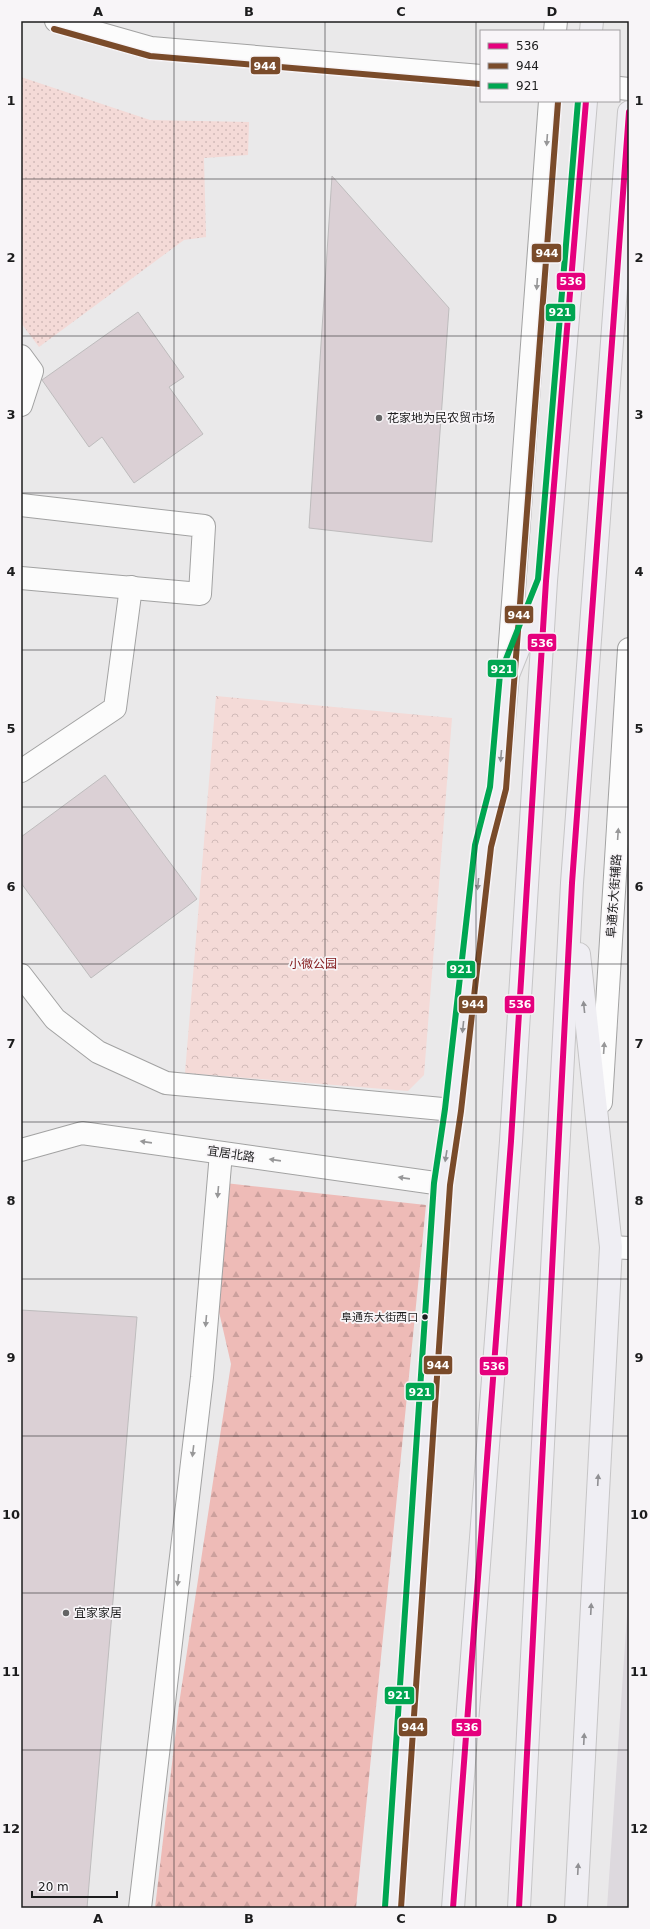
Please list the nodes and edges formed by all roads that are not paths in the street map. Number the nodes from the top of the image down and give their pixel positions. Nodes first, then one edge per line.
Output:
1 (56, 21) edge
2 (480, 76) edge
3 (550, 102) edge
4 (586, 102) edge
5 (629, 112) edge
6 (21, 356) edge
7 (21, 405) edge
8 (21, 505) edge
9 (21, 578) edge
10 (546, 581) junction
11 (131, 587) junction
12 (629, 649) edge
13 (508, 675) junction
14 (21, 771) edge
15 (572, 883) junction
16 (21, 975) edge
17 (454, 1110) junction
18 (599, 1143) junction
19 (21, 1150) edge
20 (222, 1153) junction
21 (442, 1184) junction
22 (620, 1248) edge
23 (140, 1908) edge
24 (392, 1908) edge
25 (453, 1908) edge
26 (519, 1908) edge
27 (576, 1908) edge

1 - 2 street
3 -> 13 street
4 - 10 main road
5 - 15 main road
6 - 7 street
8 - 11 street
9 - 11 street
10 - 13 main road
10 - 25 main road
11 - 14 street
18 -> 12 street, 阜通东大街辅路
13 -> 17 main road
18 -> 15 main road
15 - 26 main road
16 - 17 street
17 -> 21 main road
18 - 22 main road
20 -> 19 street, 宜居北路
21 -> 20 street, 宜居北路
20 -> 23 street
21 - 24 main road
27 -> 22 main road

